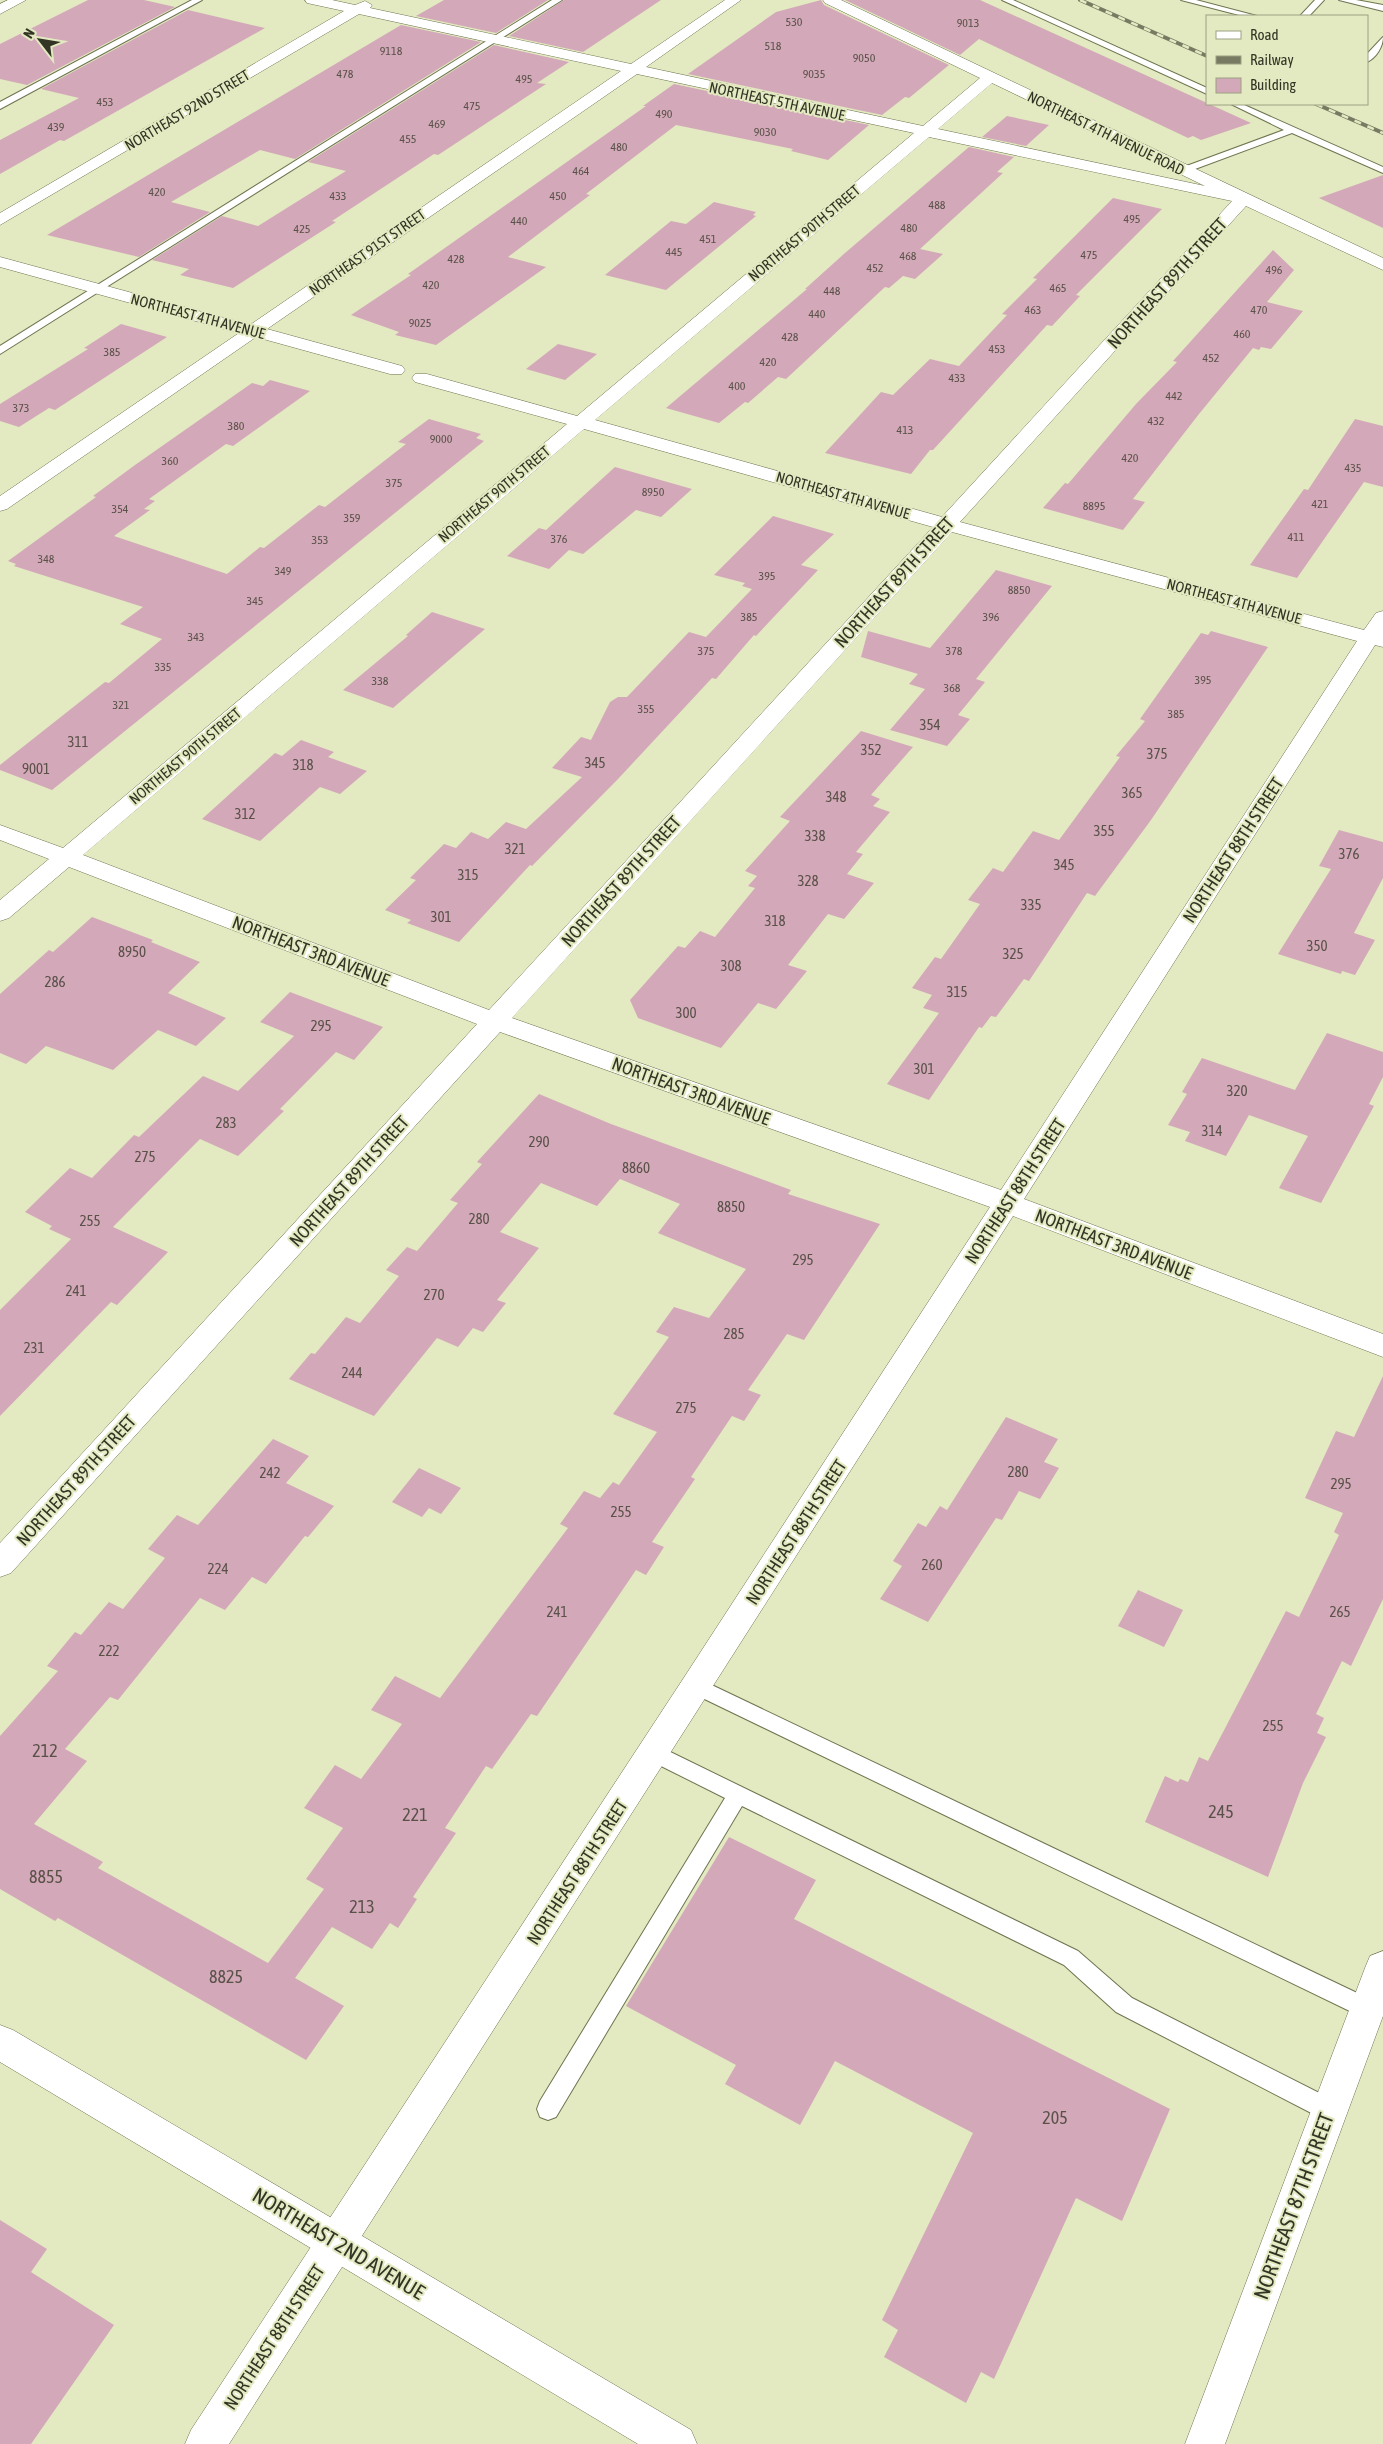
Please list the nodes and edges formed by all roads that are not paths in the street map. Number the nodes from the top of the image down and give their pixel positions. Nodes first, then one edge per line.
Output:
1 (20, 0) edge
2 (198, 0) edge
3 (312, 0) edge
4 (375, 0) edge
5 (558, 0) edge
6 (734, 0) edge
7 (830, 0) edge
8 (1006, 0) edge
9 (1185, 0) edge
10 (1320, 0) edge
11 (1343, 0) edge
12 (1383, 8) edge
13 (0, 10) edge
14 (357, 10) junction
15 (1249, 15) edge
16 (1305, 15) edge
17 (495, 40) junction
18 (1383, 40) edge
19 (1368, 58) edge
20 (631, 70) junction
21 (990, 77) junction
22 (1206, 91) edge
23 (1237, 105) edge
24 (0, 106) edge
25 (1292, 130) junction
26 (924, 132) junction
27 (1184, 170) junction
28 (1383, 170) edge
29 (1243, 199) junction
30 (0, 220) edge
31 (0, 262) edge
32 (1383, 265) edge
33 (98, 289) junction
34 (252, 331) junction
35 (0, 351) edge
36 (396, 370) dead end
37 (420, 378) dead end
38 (579, 422) junction
39 (0, 505) edge
40 (946, 524) junction
41 (1383, 617) edge
42 (1376, 640) edge
43 (0, 832) edge
44 (67, 857) junction
45 (0, 913) edge
46 (494, 1021) junction
47 (1007, 1204) junction
48 (1383, 1346) edge
49 (0, 1564) edge
50 (697, 1686) junction
51 (654, 1753) junction
52 (738, 1795) junction
53 (1383, 1968) edge
54 (1368, 2009) junction
55 (0, 2042) edge
56 (548, 2109) dead end
57 (1329, 2110) junction
58 (337, 2242) junction
59 (205, 2444) edge
60 (677, 2444) edge
61 (1205, 2444) edge

1 - 13 street
2 - 24 lane
3 - 14 street, NORTHEAST 5TH AVENUE
4 - 14 street, NORTHEAST 92ND STREET
5 - 17 lane
6 - 20 street, NORTHEAST 91ST STREET
7 - 21 street, NORTHEAST 4TH AVENUE ROAD
8 - 22 lane
9 - 15 lane
10 - 16 lane
11 - 12 lane
14 - 17 street, NORTHEAST 5TH AVENUE
14 - 30 street, NORTHEAST 92ND STREET
17 - 20 street, NORTHEAST 5TH AVENUE
17 - 33 lane
18 - 19 lane
20 - 26 street, NORTHEAST 5TH AVENUE
20 - 34 street, NORTHEAST 91ST STREET
21 - 26 street, NORTHEAST 90TH STREET
21 - 27 street, NORTHEAST 4TH AVENUE ROAD
23 - 25 lane
25 - 27 lane
25 - 28 lane
26 - 29 street, NORTHEAST 5TH AVENUE
26 - 38 street, NORTHEAST 90TH STREET
27 - 29 street, NORTHEAST 4TH AVENUE ROAD
29 - 32 street, NORTHEAST 4TH AVENUE ROAD
29 - 40 street, NORTHEAST 89TH STREET
31 - 33 street, NORTHEAST 4TH AVENUE
33 - 34 street, NORTHEAST 4TH AVENUE
33 - 35 lane
34 - 36 street, NORTHEAST 4TH AVENUE
34 - 39 street, NORTHEAST 91ST STREET
37 - 38 street, NORTHEAST 4TH AVENUE
38 - 40 street, NORTHEAST 4TH AVENUE
38 - 44 street, NORTHEAST 90TH STREET
40 - 42 street, NORTHEAST 4TH AVENUE
40 - 46 street, NORTHEAST 89TH STREET
41 - 42 street, NORTHEAST 88TH STREET
42 - 47 street, NORTHEAST 88TH STREET
43 - 44 street, NORTHEAST 3RD AVENUE
44 - 45 street, NORTHEAST 90TH STREET
44 - 46 street, NORTHEAST 3RD AVENUE
46 - 47 street, NORTHEAST 3RD AVENUE
46 - 49 street, NORTHEAST 89TH STREET
47 - 48 street, NORTHEAST 3RD AVENUE
47 - 50 street, NORTHEAST 88TH STREET
50 - 51 street, NORTHEAST 88TH STREET
50 - 54 lane
51 - 52 lane
51 - 58 street, NORTHEAST 88TH STREET
52 - 56 lane
52 - 57 lane
53 - 54 street, NORTHEAST 87TH STREET
54 - 57 street, NORTHEAST 87TH STREET
55 - 58 street, NORTHEAST 2ND AVENUE
57 - 61 street, NORTHEAST 87TH STREET
58 - 59 street, NORTHEAST 88TH STREET
58 - 60 street, NORTHEAST 2ND AVENUE

